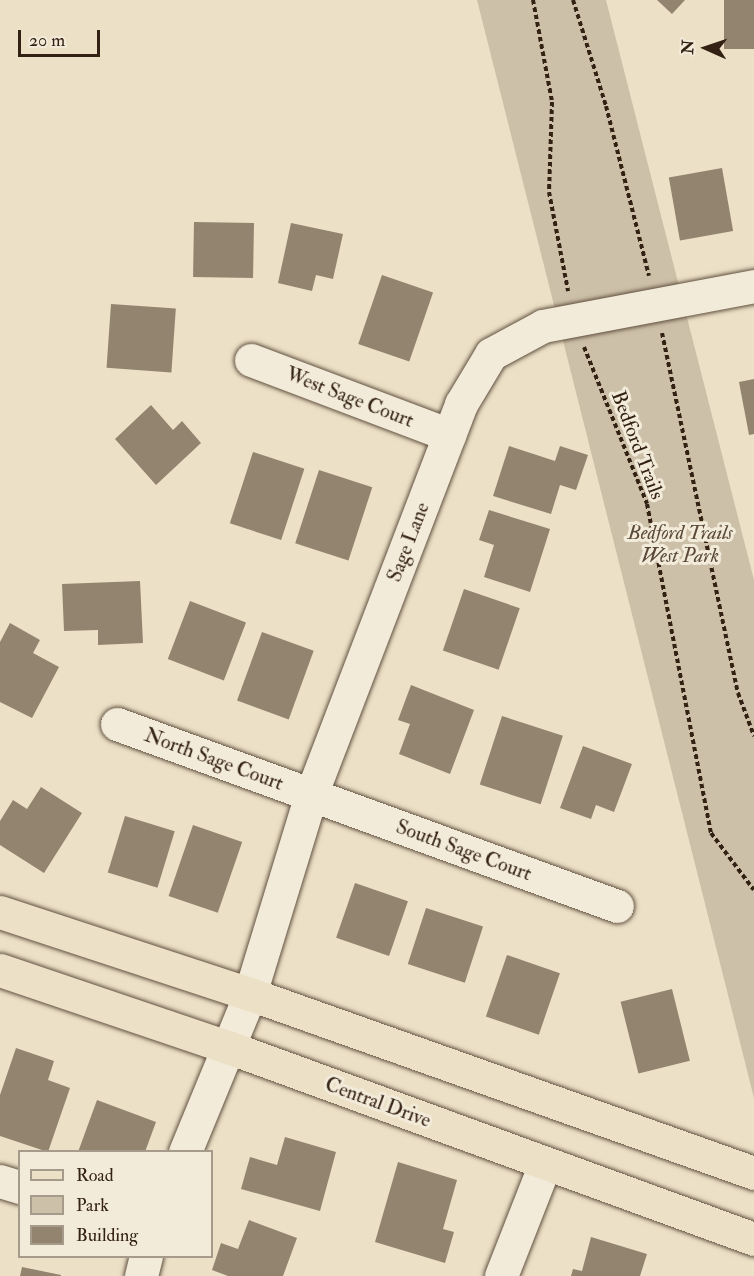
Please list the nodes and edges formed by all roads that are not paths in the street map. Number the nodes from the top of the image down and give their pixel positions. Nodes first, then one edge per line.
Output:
1 (754, 286) edge
2 (251, 360) dead end
3 (449, 435) junction
4 (117, 724) dead end
5 (311, 795) junction
6 (617, 906) dead end
7 (0, 912) edge
8 (0, 970) edge
9 (250, 994) junction
10 (228, 1047) junction
11 (186, 1150) edge
12 (544, 1164) junction
13 (754, 1173) edge
14 (0, 1181) edge
15 (18, 1186) edge
16 (754, 1239) edge
17 (146, 1258) edge
18 (141, 1276) edge
19 (501, 1276) edge

1 - 3 street, Sage Lane
2 - 3 street, West Sage Court
3 - 5 street, Sage Lane
4 - 5 street, North Sage Court
5 - 6 street, South Sage Court
5 - 9 street, Sage Lane
7 - 9 main road
8 - 10 main road, Central Drive
9 - 10 street, Sage Lane
9 - 13 main road
10 - 11 street, Sage Lane
10 - 12 main road, Central Drive
12 - 16 main road, Central Drive
12 - 19 street
14 - 15 street
17 - 18 street

